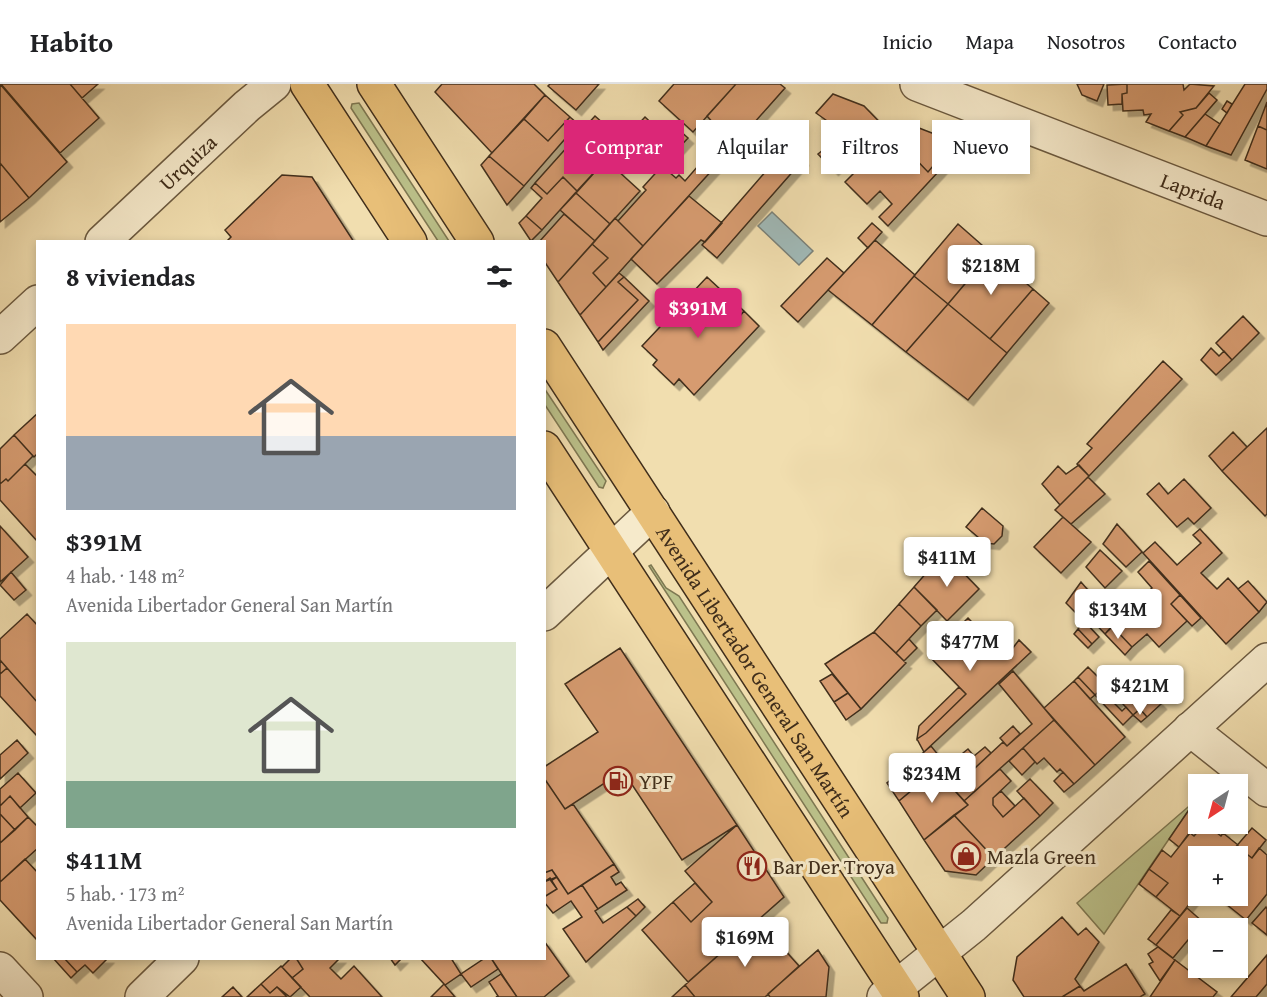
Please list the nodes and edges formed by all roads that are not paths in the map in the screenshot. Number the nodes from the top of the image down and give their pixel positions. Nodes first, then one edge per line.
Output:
1 (274, 84) edge
2 (307, 84) edge
3 (374, 84) edge
4 (917, 84) edge
5 (1267, 219) edge
6 (104, 240) edge
7 (409, 240) edge
8 (476, 240) edge
9 (36, 304) edge
10 (0, 337) edge
11 (546, 349) edge
12 (546, 451) edge
13 (653, 512) junction
14 (611, 551) junction
15 (546, 612) edge
16 (1267, 660) edge
17 (1190, 729) junction
18 (1267, 790) edge
19 (939, 952) junction
20 (180, 960) edge
21 (0, 969) edge
22 (894, 994) edge
23 (26, 997) edge
24 (142, 997) edge
25 (968, 997) edge

1 - 6 street, Urquiza
2 - 7 main road
3 - 8 main road
4 - 5 street, Laprida
9 - 10 street
11 - 13 main road, Avenida Libertador General San Martín
12 - 14 main road
13 - 14 street
13 - 19 main road, Avenida Libertador General San Martín
14 - 15 street
14 - 22 main road
16 - 17 street
17 - 18 street
17 - 19 street
19 - 22 street
19 - 25 main road, Avenida Libertador General San Martín
20 - 24 street
21 - 23 street

